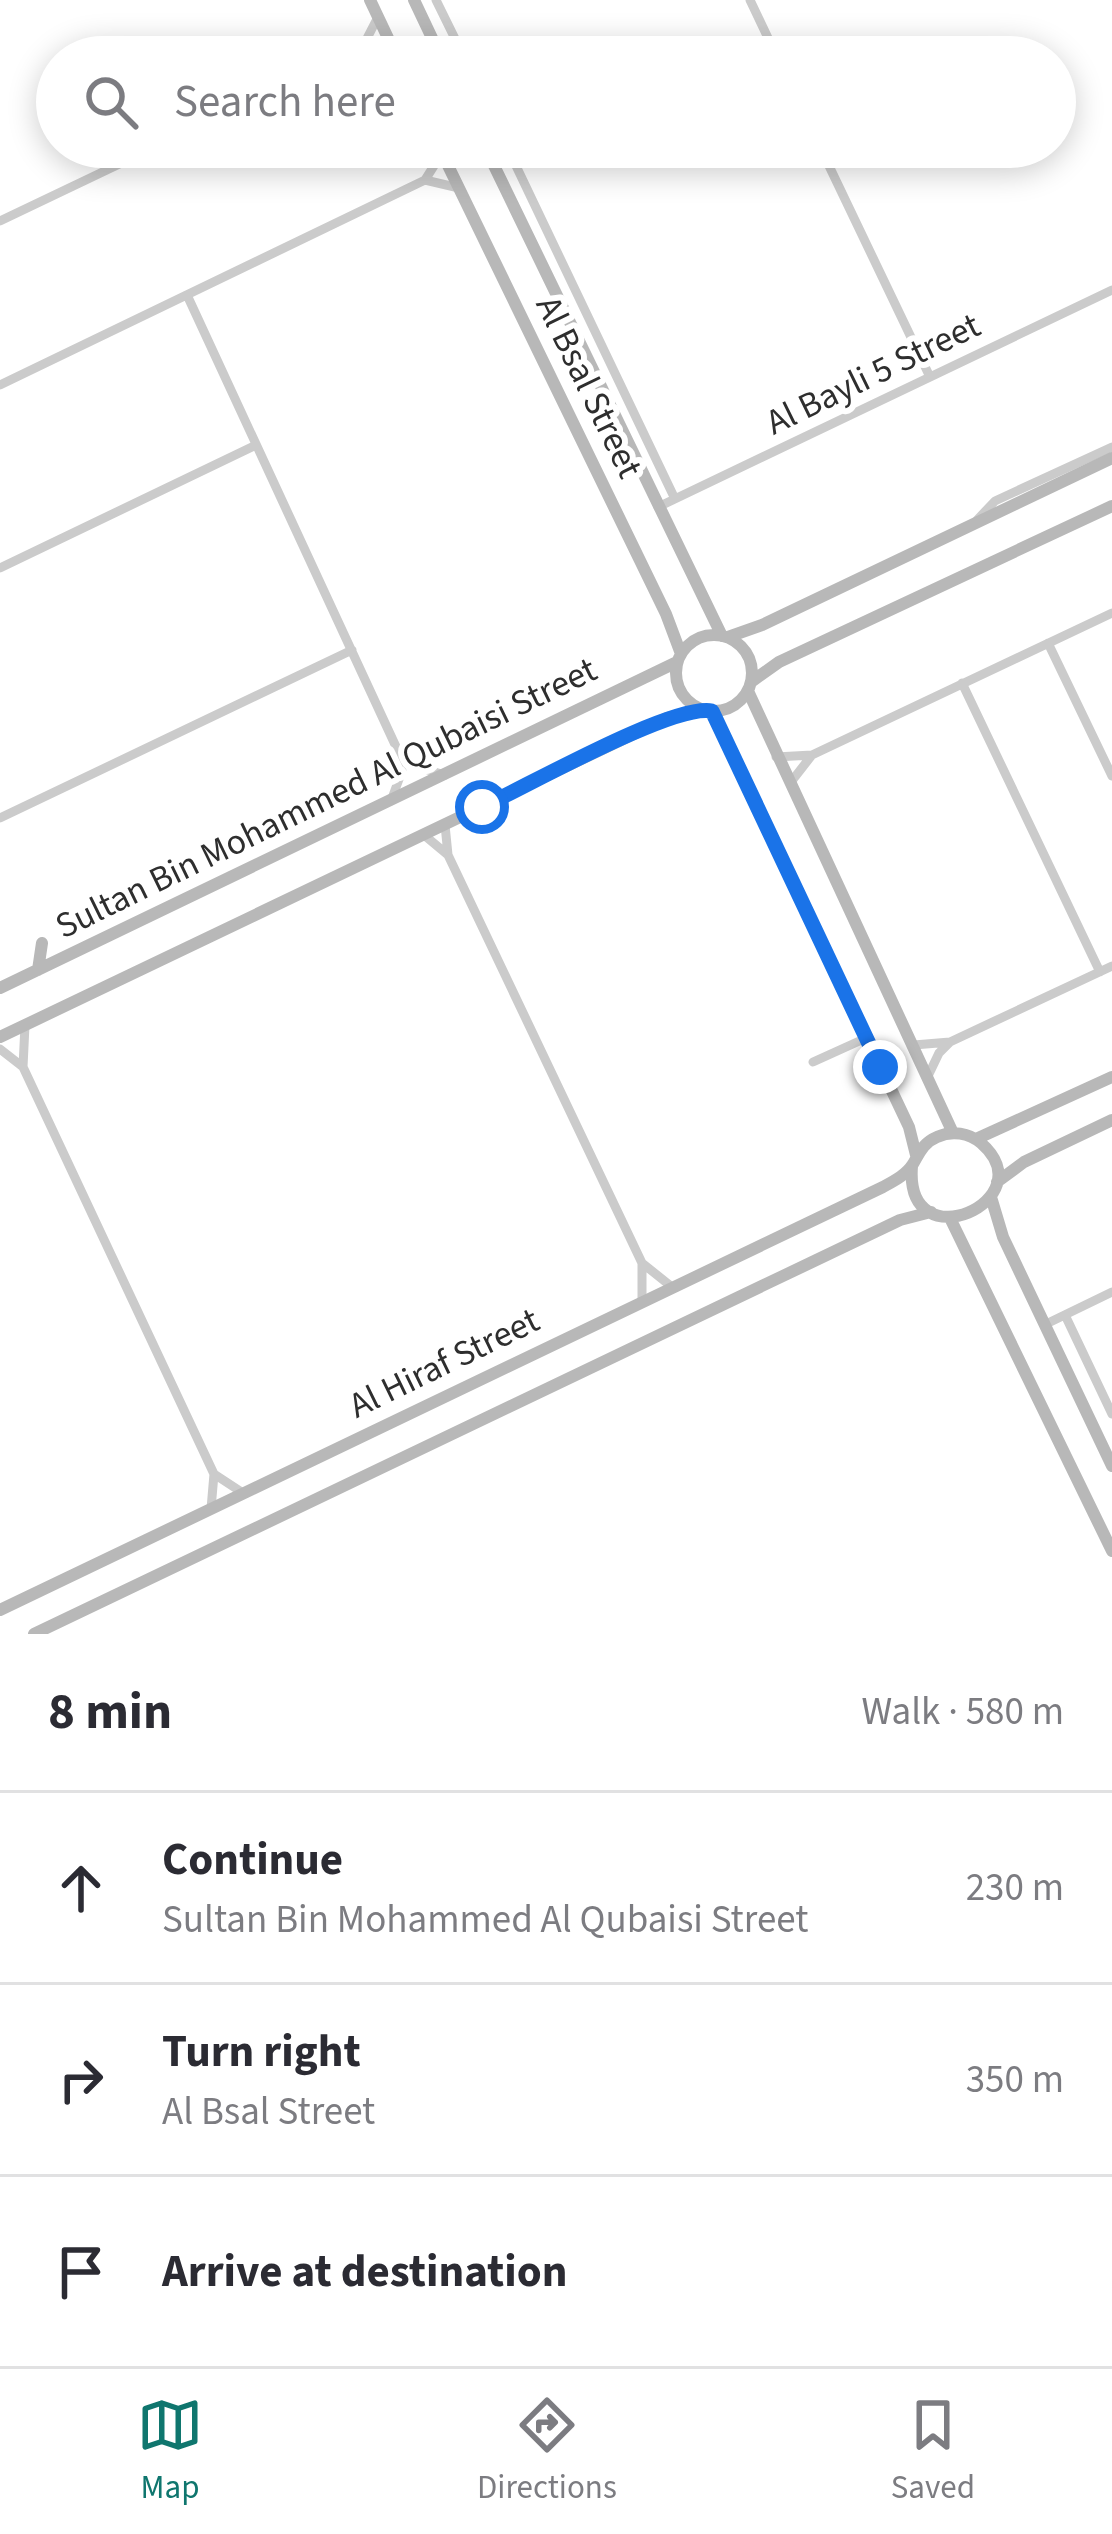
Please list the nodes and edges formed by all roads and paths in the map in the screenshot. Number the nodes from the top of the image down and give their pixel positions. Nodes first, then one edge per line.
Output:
1 (370, 0) edge
2 (414, 0) edge
3 (436, 0) edge
4 (750, 0) edge
5 (378, 17) junction
6 (368, 36) edge
7 (387, 36) edge
8 (431, 36) edge
9 (454, 36) edge
10 (767, 36) edge
11 (110, 168) edge
12 (431, 168) edge
13 (450, 168) edge
14 (495, 168) edge
15 (517, 168) edge
16 (830, 168) edge
17 (425, 180) junction
18 (459, 188) junction
19 (0, 221) edge
20 (1112, 290) edge
21 (187, 295) junction
22 (930, 377) junction
23 (0, 385) edge
24 (256, 445) junction
25 (1112, 447) edge
26 (1112, 458) edge
27 (675, 499) junction
28 (1112, 506) edge
29 (658, 507) junction
30 (968, 527) junction
31 (0, 568) edge
32 (1112, 613) edge
33 (725, 637) junction
34 (1048, 643) junction
35 (352, 650) junction
36 (679, 658) junction
37 (962, 683) junction
38 (750, 687) junction
39 (706, 710) junction
40 (398, 751) junction
41 (812, 755) junction
42 (776, 757) junction
43 (445, 775) junction
44 (1112, 776) edge
45 (790, 784) junction
46 (391, 801) junction
47 (0, 818) edge
48 (446, 825) junction
49 (424, 836) junction
50 (448, 855) junction
51 (42, 943) dead end
52 (1112, 967) edge
53 (38, 970) junction
54 (1100, 972) junction
55 (3, 984) edge
56 (26, 1025) junction
57 (0, 1037) edge
58 (866, 1038) junction
59 (950, 1042) junction
60 (914, 1045) junction
61 (0, 1049) edge
62 (813, 1062) dead end
63 (23, 1067) junction
64 (928, 1076) junction
65 (1112, 1077) edge
66 (1112, 1120) edge
67 (953, 1133) junction
68 (976, 1139) junction
69 (914, 1161) junction
70 (997, 1182) junction
71 (991, 1197) junction
72 (932, 1212) junction
73 (950, 1218) junction
74 (642, 1263) junction
75 (672, 1287) junction
76 (1112, 1292) edge
77 (642, 1300) junction
78 (1065, 1315) junction
79 (1044, 1325) junction
80 (1112, 1414) edge
81 (1112, 1466) edge
82 (214, 1474) junction
83 (243, 1493) junction
84 (211, 1509) junction
85 (1112, 1551) edge
86 (0, 1610) edge
87 (34, 1634) edge

1 - 5 street
2 - 8 street
3 - 9 street
4 - 10 street
5 - 6 street
5 - 7 street
11 - 19 street
12 - 17 street
13 - 18 street, Al Bsal Street
14 - 29 street, Al Bsal Street
15 - 27 street
16 - 22 street
17 - 18 street
17 - 21 street
18 - 36 street, Al Bsal Street
20 - 22 street, Al Bayli 5 Street
21 - 23 street
21 - 24 street
22 - 27 street, Al Bayli 5 Street
24 - 31 street
24 - 35 street
25 - 30 street
26 - 30 street
27 - 29 street, Al Bayli 5 Street
28 - 38 street
29 - 33 street, Al Bsal Street
30 - 33 street
32 - 34 street
33 - 36 street
33 - 38 street
34 - 37 street
34 - 44 street
35 - 40 street
35 - 47 street
36 - 39 street
36 - 43 street, Sultan Bin Mohammed Al Qubaisi Street
37 - 41 street
37 - 54 street
38 - 39 street
38 - 42 street
39 - 48 street, Sultan Bin Mohammed Al Qubaisi Street
39 - 58 street
40 - 43 street
40 - 46 street
41 - 42 street
41 - 45 street
42 - 45 street
43 - 46 street, Sultan Bin Mohammed Al Qubaisi Street
45 - 60 street
46 - 53 street, Sultan Bin Mohammed Al Qubaisi Street
48 - 49 street, Sultan Bin Mohammed Al Qubaisi Street
48 - 50 street
49 - 50 street
49 - 56 street, Sultan Bin Mohammed Al Qubaisi Street
50 - 74 street
51 - 53 street
52 - 54 street
53 - 55 street, Sultan Bin Mohammed Al Qubaisi Street
54 - 59 street
56 - 57 street, Sultan Bin Mohammed Al Qubaisi Street
56 - 63 street
58 - 62 street
58 - 69 street
59 - 60 street
59 - 64 street
60 - 64 street
61 - 63 street
63 - 82 street
64 - 67 street
65 - 68 street
66 - 70 street
67 - 68 street
67 - 69 street
68 - 70 street
69 - 72 street
69 - 75 street, Al Hiraf Street
70 - 71 street
71 - 73 street
71 - 79 street
72 - 73 street
72 - 87 street, Al Hiraf Street
73 - 85 street
74 - 75 street
74 - 77 street
75 - 77 street, Al Hiraf Street
76 - 78 street
77 - 83 street, Al Hiraf Street
78 - 79 street
78 - 80 street
79 - 81 street
82 - 83 street
82 - 84 street
83 - 84 street, Al Hiraf Street
84 - 86 street, Al Hiraf Street

